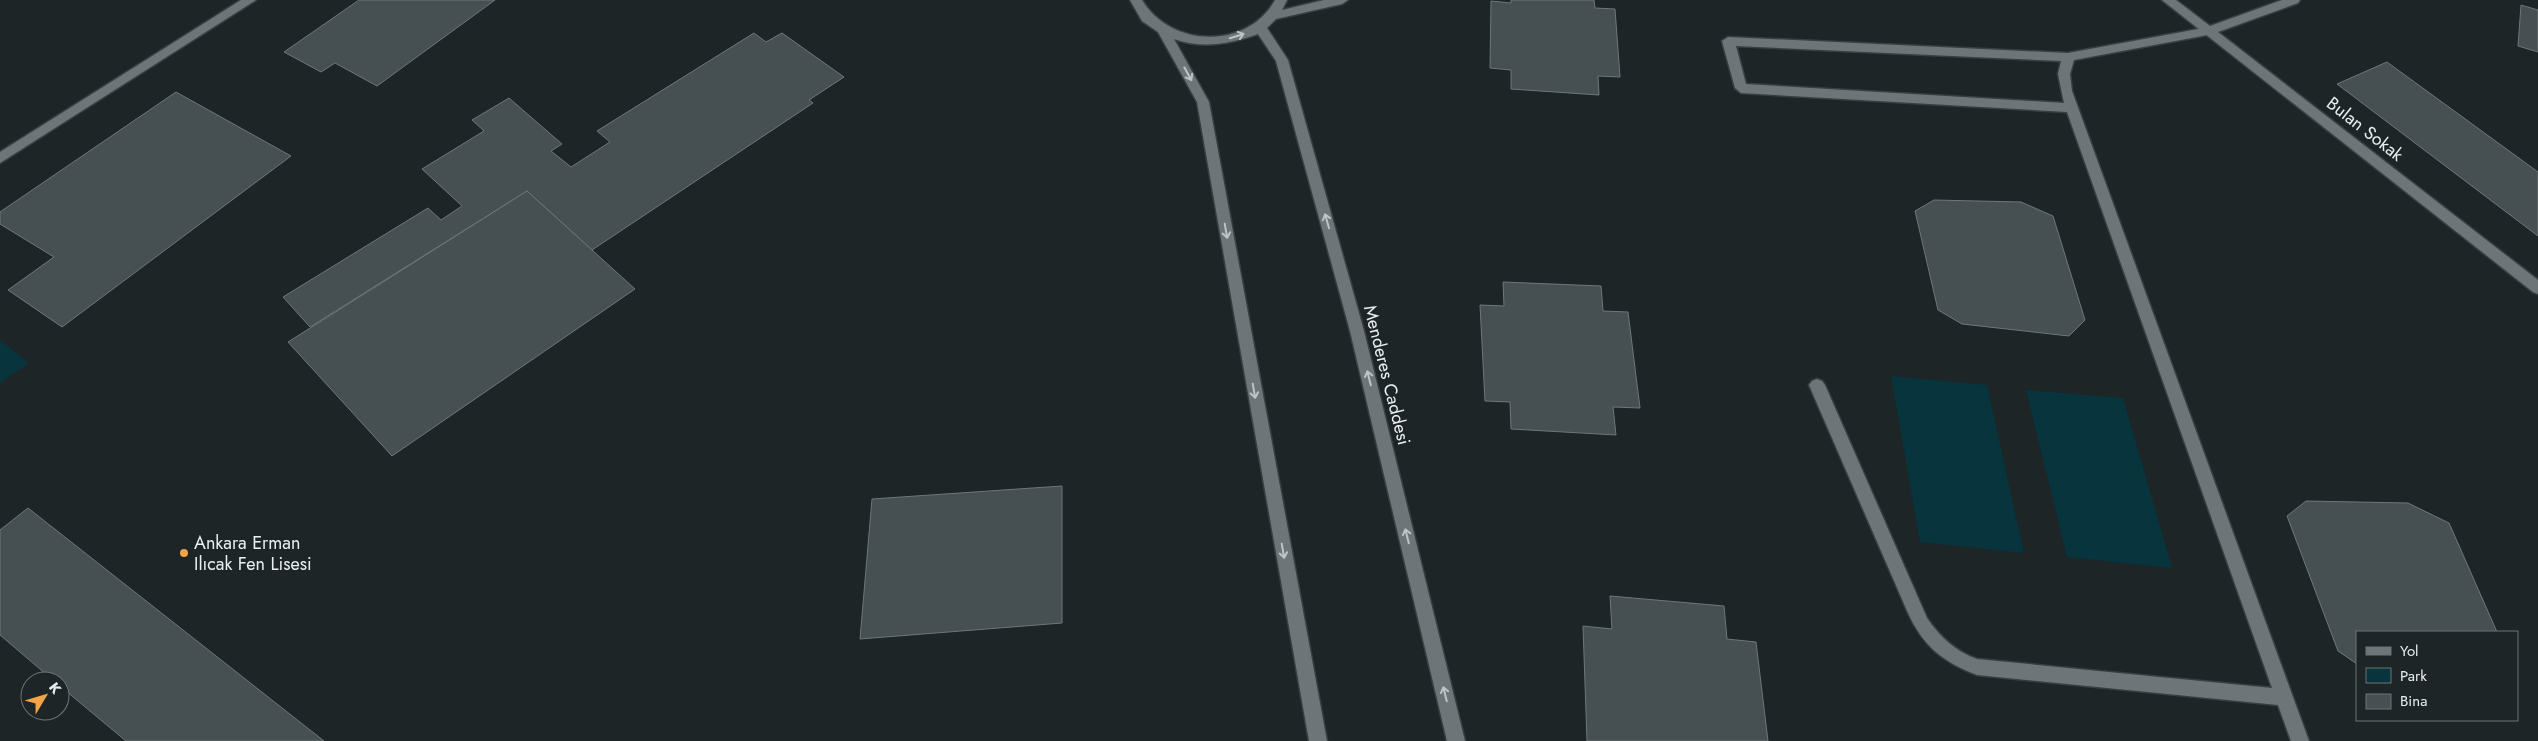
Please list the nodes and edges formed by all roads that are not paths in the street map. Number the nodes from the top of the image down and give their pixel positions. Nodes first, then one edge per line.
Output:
1 (250, 0) edge
2 (1123, 0) edge
3 (1281, 0) edge
4 (1342, 0) edge
5 (2168, 0) edge
6 (2294, 0) edge
7 (1138, 5) edge
8 (1272, 16) junction
9 (1260, 27) junction
10 (2210, 31) junction
11 (1164, 32) junction
12 (2068, 57) junction
13 (2073, 108) junction
14 (0, 158) edge
15 (2538, 288) edge
16 (1817, 385) dead end
17 (2282, 697) junction
18 (1318, 741) edge
19 (1456, 741) edge
20 (2300, 741) edge

1 - 14 main road
2 - 7 main road
3 - 8 main road
4 - 8 main road
5 - 10 main road, Bulan Sokak
6 - 10 main road
7 - 11 main road
8 - 9 main road
11 -> 9 main road
19 -> 9 main road, Menderes Caddesi
10 - 12 main road
10 - 15 main road, Bulan Sokak
11 -> 18 main road
12 - 13 main road
12 - 13 main road
13 - 17 main road
16 - 17 main road
17 - 20 main road

